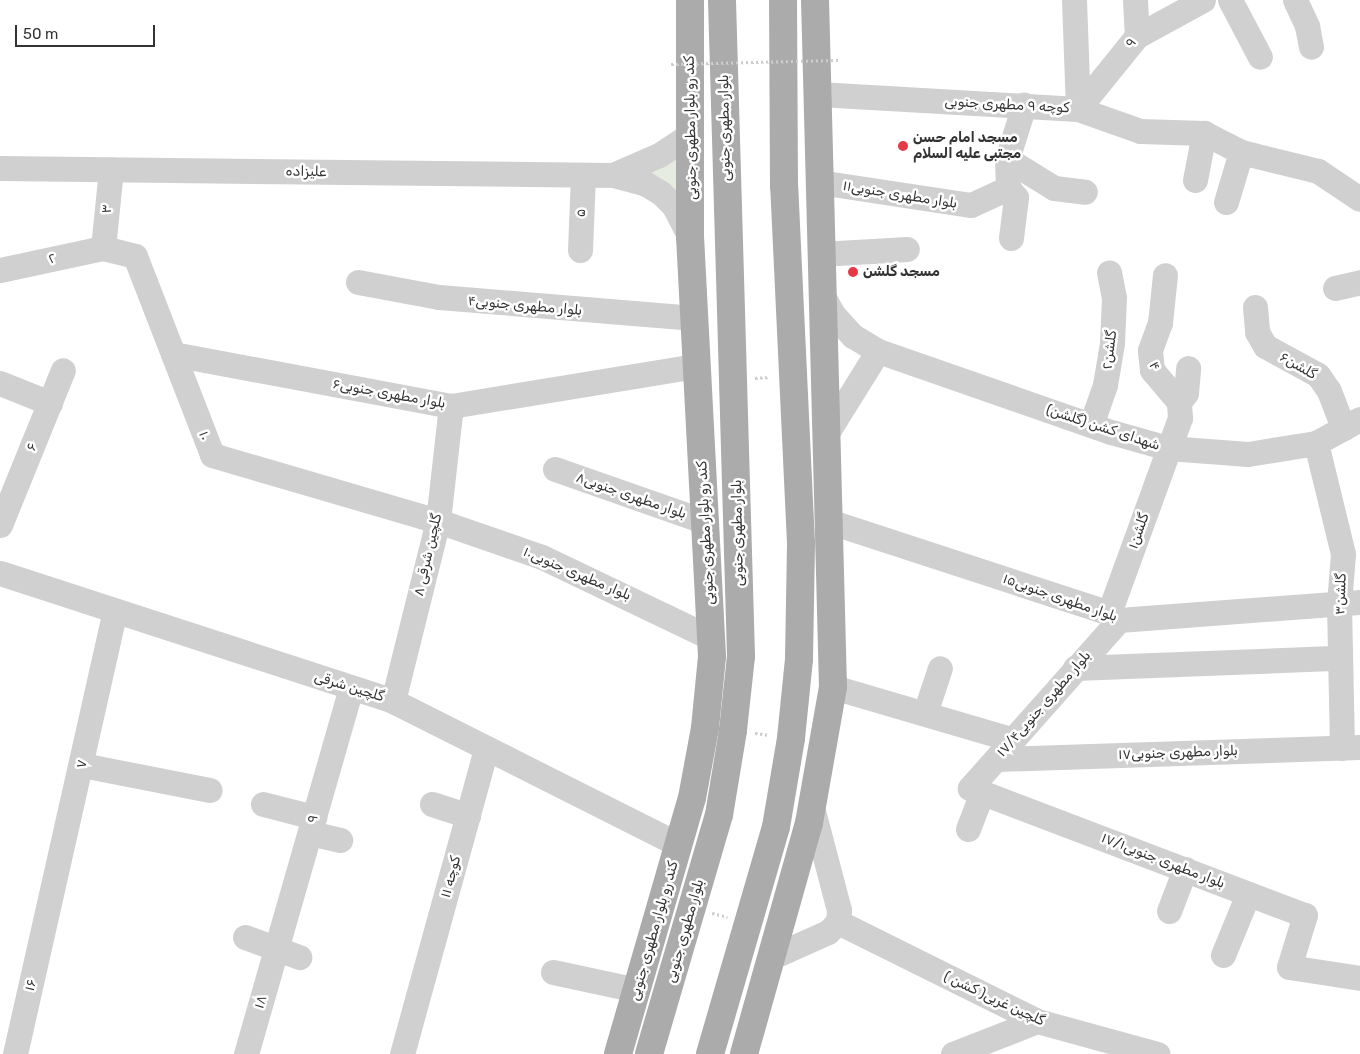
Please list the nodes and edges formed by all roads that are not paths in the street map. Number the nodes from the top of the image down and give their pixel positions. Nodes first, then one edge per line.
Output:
1 (690, 0) edge
2 (722, 0) edge
3 (783, 0) edge
4 (815, 0) edge
5 (1074, 0) edge
6 (1135, 0) edge
7 (1230, 0) edge
8 (1295, 0) edge
9 (1193, 2) edge
10 (1137, 36) junction
11 (1311, 47) dead end
12 (1260, 57) dead end
13 (784, 86) junction
14 (818, 94) junction
15 (1024, 105) junction
16 (1078, 109) junction
17 (1204, 133) junction
18 (690, 135) junction
19 (1241, 152) junction
20 (1007, 159) junction
21 (0, 168) edge
22 (111, 169) junction
23 (583, 175) junction
24 (612, 175) junction
25 (1195, 180) dead end
26 (818, 182) junction
27 (1008, 188) junction
28 (1085, 192) dead end
29 (1359, 201) edge
30 (1226, 202) dead end
31 (690, 237) junction
32 (1011, 238) dead end
33 (103, 248) junction
34 (907, 249) dead end
35 (580, 250) dead end
36 (820, 254) junction
37 (0, 270) edge
38 (1109, 272) dead end
39 (1165, 275) dead end
40 (358, 282) dead end
41 (1360, 282) edge
42 (1335, 288) dead end
43 (821, 292) junction
44 (1255, 307) dead end
45 (694, 318) junction
46 (878, 351) junction
47 (173, 354) junction
48 (695, 366) junction
49 (1188, 368) dead end
50 (63, 370) dead end
51 (0, 383) edge
52 (1179, 402) junction
53 (50, 403) junction
54 (451, 406) junction
55 (1352, 424) edge
56 (1091, 425) junction
57 (825, 436) junction
58 (1316, 443) junction
59 (1168, 448) junction
60 (555, 469) dead end
61 (438, 521) junction
62 (828, 521) junction
63 (0, 525) edge
64 (707, 531) junction
65 (738, 539) junction
66 (1351, 552) edge
67 (0, 573) edge
68 (830, 602) junction
69 (1350, 603) edge
70 (115, 611) junction
71 (1114, 616) junction
72 (712, 638) junction
73 (1340, 658) junction
74 (799, 659) junction
75 (940, 668) dead end
76 (1075, 668) junction
77 (832, 686) junction
78 (351, 688) junction
79 (393, 701) junction
80 (925, 714) junction
81 (1351, 748) edge
82 (1004, 749) junction
83 (486, 750) junction
84 (82, 765) junction
85 (210, 790) dead end
86 (976, 790) junction
87 (263, 804) dead end
88 (432, 804) dead end
89 (812, 807) junction
90 (468, 816) junction
91 (312, 825) junction
92 (968, 829) dead end
93 (340, 840) dead end
94 (679, 845) junction
95 (1185, 870) junction
96 (1248, 894) junction
97 (1169, 911) dead end
98 (48, 916) joint
99 (838, 922) junction
100 (245, 937) dead end
101 (288, 953) junction
102 (1223, 955) dead end
103 (772, 958) junction
104 (553, 972) dead end
105 (1360, 978) edge
106 (637, 990) junction
107 (1037, 1021) junction
108 (15, 1054) edge
109 (246, 1054) edge
110 (402, 1054) edge
111 (618, 1054) edge
112 (649, 1054) edge
113 (710, 1054) edge
114 (744, 1054) edge
115 (953, 1054) edge
116 (1158, 1054) edge

1 - 18 main road, کند رو بلوار مطهری جنوبی
2 - 65 main road, بلوار مطهری جنوبی
3 - 13 main road
4 - 14 main road
5 - 16 street
6 - 10 street
7 - 12 street
8 - 11 street
9 - 10 street, ۹
10 - 16 street, ۹
13 - 26 main road
13 - 74 main road
14 - 15 street, کوچه ۹ مطهری جنوبی
14 - 26 main road
15 - 16 street, کوچه ۹ مطهری جنوبی
15 - 20 street
16 - 17 street, کوچه ۹ مطهری جنوبی
17 - 19 street, کوچه ۹ مطهری جنوبی
17 - 25 street
18 - 24 street, علیزاده
18 - 31 main road, کند رو بلوار مطهری جنوبی
19 - 29 street, کوچه ۹ مطهری جنوبی
19 - 30 street
20 - 27 street
20 - 28 street
21 - 22 street, علیزاده
22 - 23 street, علیزاده
22 - 33 street, ۳
23 - 24 street, علیزاده
23 - 35 street, ۵
24 - 31 street, علیزاده
26 - 27 street, بلوار مطهری جنوبی۱۱
26 - 36 main road
27 - 32 street
31 - 45 main road, کند رو بلوار مطهری جنوبی
33 - 37 street, ۲
33 - 47 street, ۱۰
34 - 36 street
36 - 43 main road
38 - 56 street, گلشن۲
39 - 52 street, ۴
40 - 45 street, بلوار مطهری جنوبی۴
41 - 42 street
43 - 46 street, شهدای کشن (گلشن)
43 - 57 main road
44 - 55 street, گلشن۶
45 - 48 main road, کند رو بلوار مطهری جنوبی
46 - 56 street, شهدای کشن (گلشن)
46 - 57 street
47 - 54 street, بلوار مطهری جنوبی۶
47 - 61 street, ۱۰
48 - 54 street, بلوار مطهری جنوبی۶
48 - 64 main road, کند رو بلوار مطهری جنوبی
49 - 52 street
50 - 53 street, ۶
51 - 53 street
52 - 59 street
53 - 63 street, ۶
54 - 61 street, ۸ گلچین شرقی
55 - 58 street, شهدای کشن (گلشن)
56 - 59 street, شهدای کشن (گلشن)
57 - 62 main road
58 - 59 street, شهدای کشن (گلشن)
58 - 66 street, گلشن۳
59 - 71 street, گلشن۱
60 - 64 street, ۸بلوار مطهری جنوبی
61 - 72 street, بلوار مطهری جنوبی۱۰
61 - 79 street, ۸ گلچین شرقی
62 - 68 main road
62 - 71 street, بلوار مطهری جنوبی۱۵
64 - 65 main road
64 - 72 main road, کند رو بلوار مطهری جنوبی
65 - 112 main road, بلوار مطهری جنوبی
66 - 69 street, گلشن۳
67 - 70 street, گلچین شرقی
68 - 74 main road
68 - 77 main road
69 - 71 street, بلوار مطهری جنوبی۱۵
69 - 73 street, گلشن۳
70 - 78 street, گلچین شرقی
70 - 84 street, ۷
71 - 76 street, بلوار مطهری جنوبی۱۷/۴
72 - 94 main road, کند رو بلوار مطهری جنوبی
73 - 76 street
73 - 81 street, گلشن۳
74 - 113 main road
75 - 80 street
76 - 82 street, بلوار مطهری جنوبی۱۷/۴
77 - 80 street, بلوار مطهری جنوبی۱۷
77 - 89 main road
78 - 79 street, گلچین شرقی
78 - 91 street, ۹
79 - 83 street, گلچین شرقی
80 - 82 street, بلوار مطهری جنوبی۱۷
81 - 82 street, بلوار مطهری جنوبی۱۷
82 - 86 street, بلوار مطهری جنوبی۱۷/۴
83 - 90 street, کوچه ۱۱
83 - 94 street, گلچین شرقی
84 - 85 street
84 - 98 street, ۷
86 - 92 street
86 - 95 street, بلوار مطهری جنوبی۱۷/۱
87 - 91 street
88 - 90 street
89 - 99 street
89 - 103 main road
90 - 110 street, کوچه ۱۱
91 - 93 street
91 - 101 street, ۹
94 - 106 main road, کند رو بلوار مطهری جنوبی
95 - 96 street, بلوار مطهری جنوبی۱۷/۱
95 - 97 street
96 - 102 street
96 - 105 street, بلوار مطهری جنوبی۱۷/۱
98 - 108 street, ۱۶
99 - 103 street
99 - 107 street, گلچین غربی( کشن )
100 - 101 street
101 - 109 street, ۱۸
103 - 114 main road
104 - 106 street
106 - 111 main road, کند رو بلوار مطهری جنوبی
107 - 115 street
107 - 116 street, گلچین غربی( کشن )

